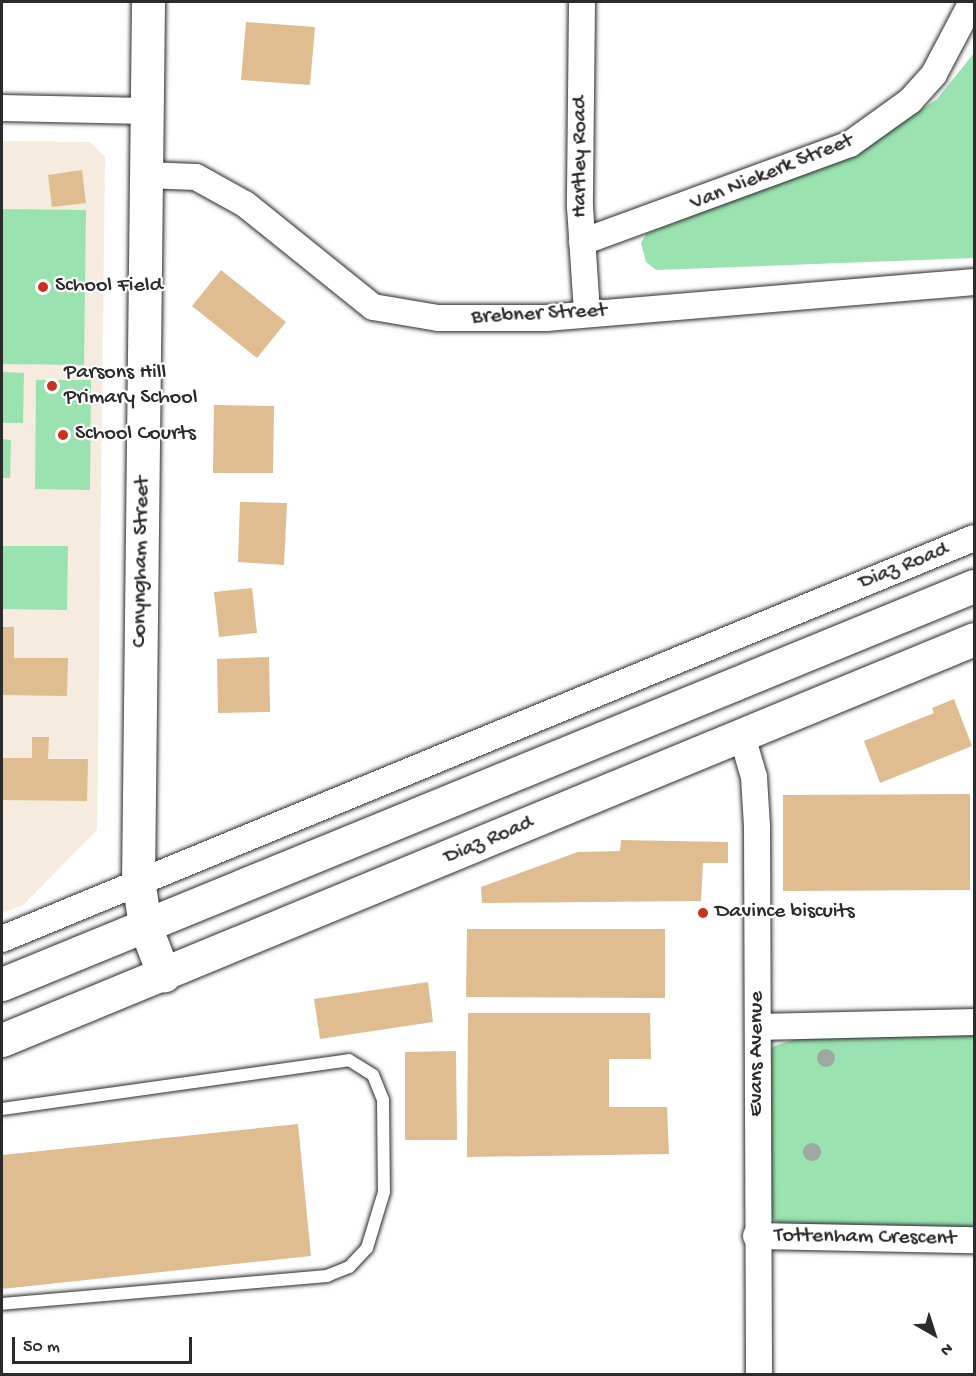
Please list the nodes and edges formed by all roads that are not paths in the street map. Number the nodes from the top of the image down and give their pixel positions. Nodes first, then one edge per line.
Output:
1 (148, 2) edge
2 (582, 2) edge
3 (972, 2) edge
4 (2, 108) edge
5 (146, 111) junction
6 (146, 175) junction
7 (582, 242) junction
8 (975, 282) edge
9 (587, 313) junction
10 (975, 538) edge
11 (975, 586) edge
12 (975, 639) edge
13 (742, 736) junction
14 (138, 879) junction
15 (146, 926) junction
16 (2, 939) edge
17 (164, 975) junction
18 (2, 984) edge
19 (975, 1022) edge
20 (759, 1027) junction
21 (2, 1040) edge
22 (2, 1109) edge
23 (756, 1236) junction
24 (975, 1240) edge
25 (2, 1304) edge
26 (759, 1374) edge

1 - 5 street, Conyngham Street
2 - 7 street, Hartley Road
3 - 7 street, Van Niekerk Street
4 - 5 street
5 - 6 street, Conyngham Street
6 - 9 street, Brebner Street
6 - 14 street, Conyngham Street
7 - 9 street, Hartley Road
8 - 9 street, Brebner Street
10 - 14 street, Diaz Road
11 - 15 street, Diaz Road
12 - 13 street, Diaz Road
13 - 17 street, Diaz Road
13 - 20 street, Evans Avenue
14 - 15 street, Conyngham Street
14 - 16 street, Diaz Road
15 - 17 street, Conyngham Street
15 - 18 street, Diaz Road
17 - 21 street, Diaz Road
19 - 20 street
20 - 23 street, Evans Avenue
22 - 25 lane
23 - 24 street, Tottenham Crescent
23 - 26 street, Evans Avenue

